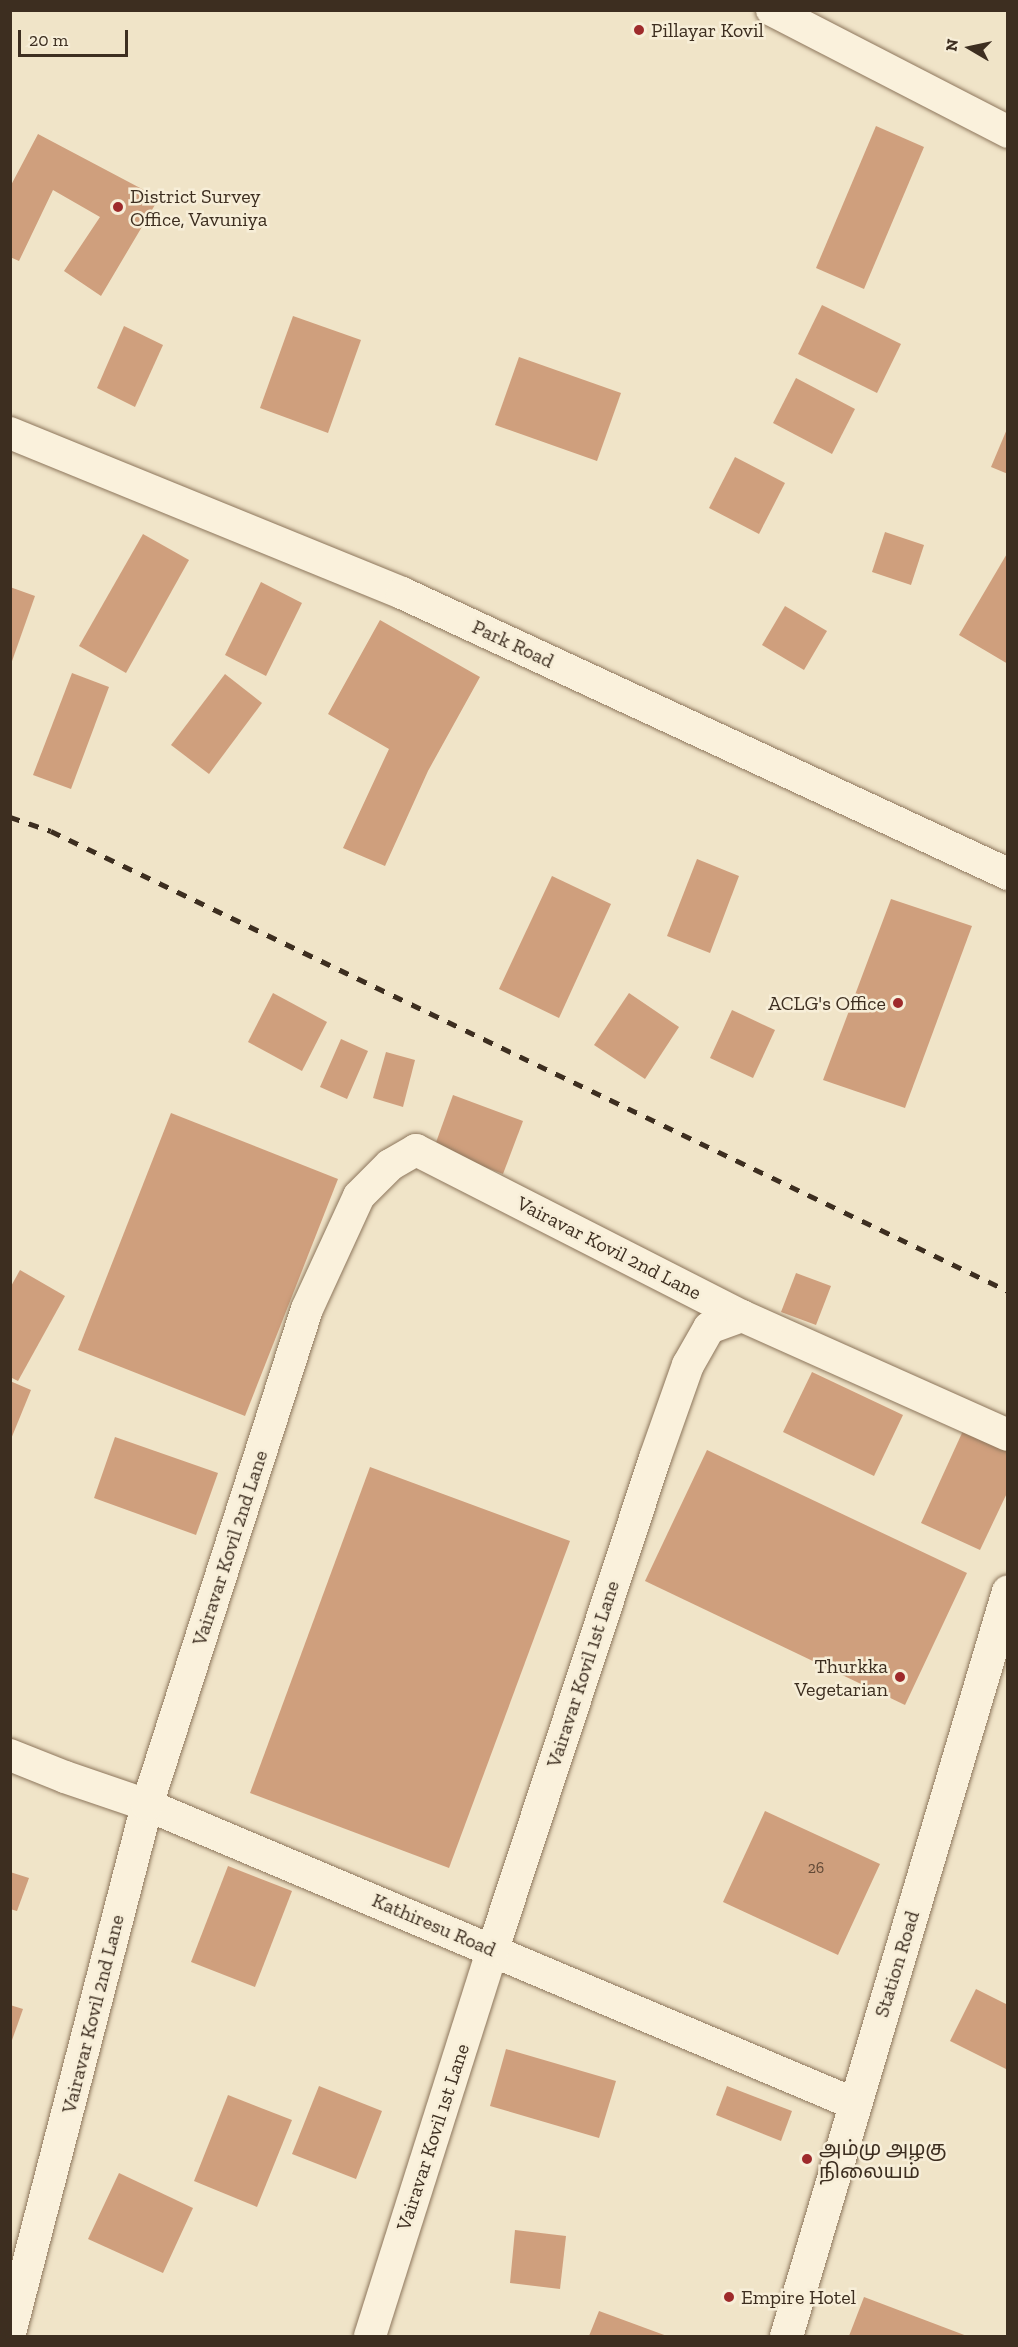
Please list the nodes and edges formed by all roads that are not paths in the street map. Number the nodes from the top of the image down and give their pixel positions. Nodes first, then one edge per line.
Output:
1 (772, 10) edge
2 (1008, 132) edge
3 (10, 433) edge
4 (1008, 874) edge
5 (742, 1316) junction
6 (1008, 1435) edge
7 (1008, 1591) edge
8 (1000, 1646) edge
9 (10, 1755) edge
10 (147, 1805) junction
11 (493, 1949) junction
12 (855, 2104) junction
13 (10, 2333) edge
14 (370, 2337) edge
15 (786, 2337) edge

1 - 2 street
3 - 4 street, Park Road
5 - 6 street
5 - 10 street, Vairavar Kovil 2nd Lane
5 - 11 street, Vairavar Kovil 1st Lane
7 - 8 main road, Station Road
8 - 12 main road, Station Road
9 - 10 street, Kathiresu Road
10 - 11 street, Kathiresu Road
10 - 13 street, Vairavar Kovil 2nd Lane
11 - 12 street, Kathiresu Road
11 - 14 street, Vairavar Kovil 1st Lane
12 - 15 main road, Station Road

